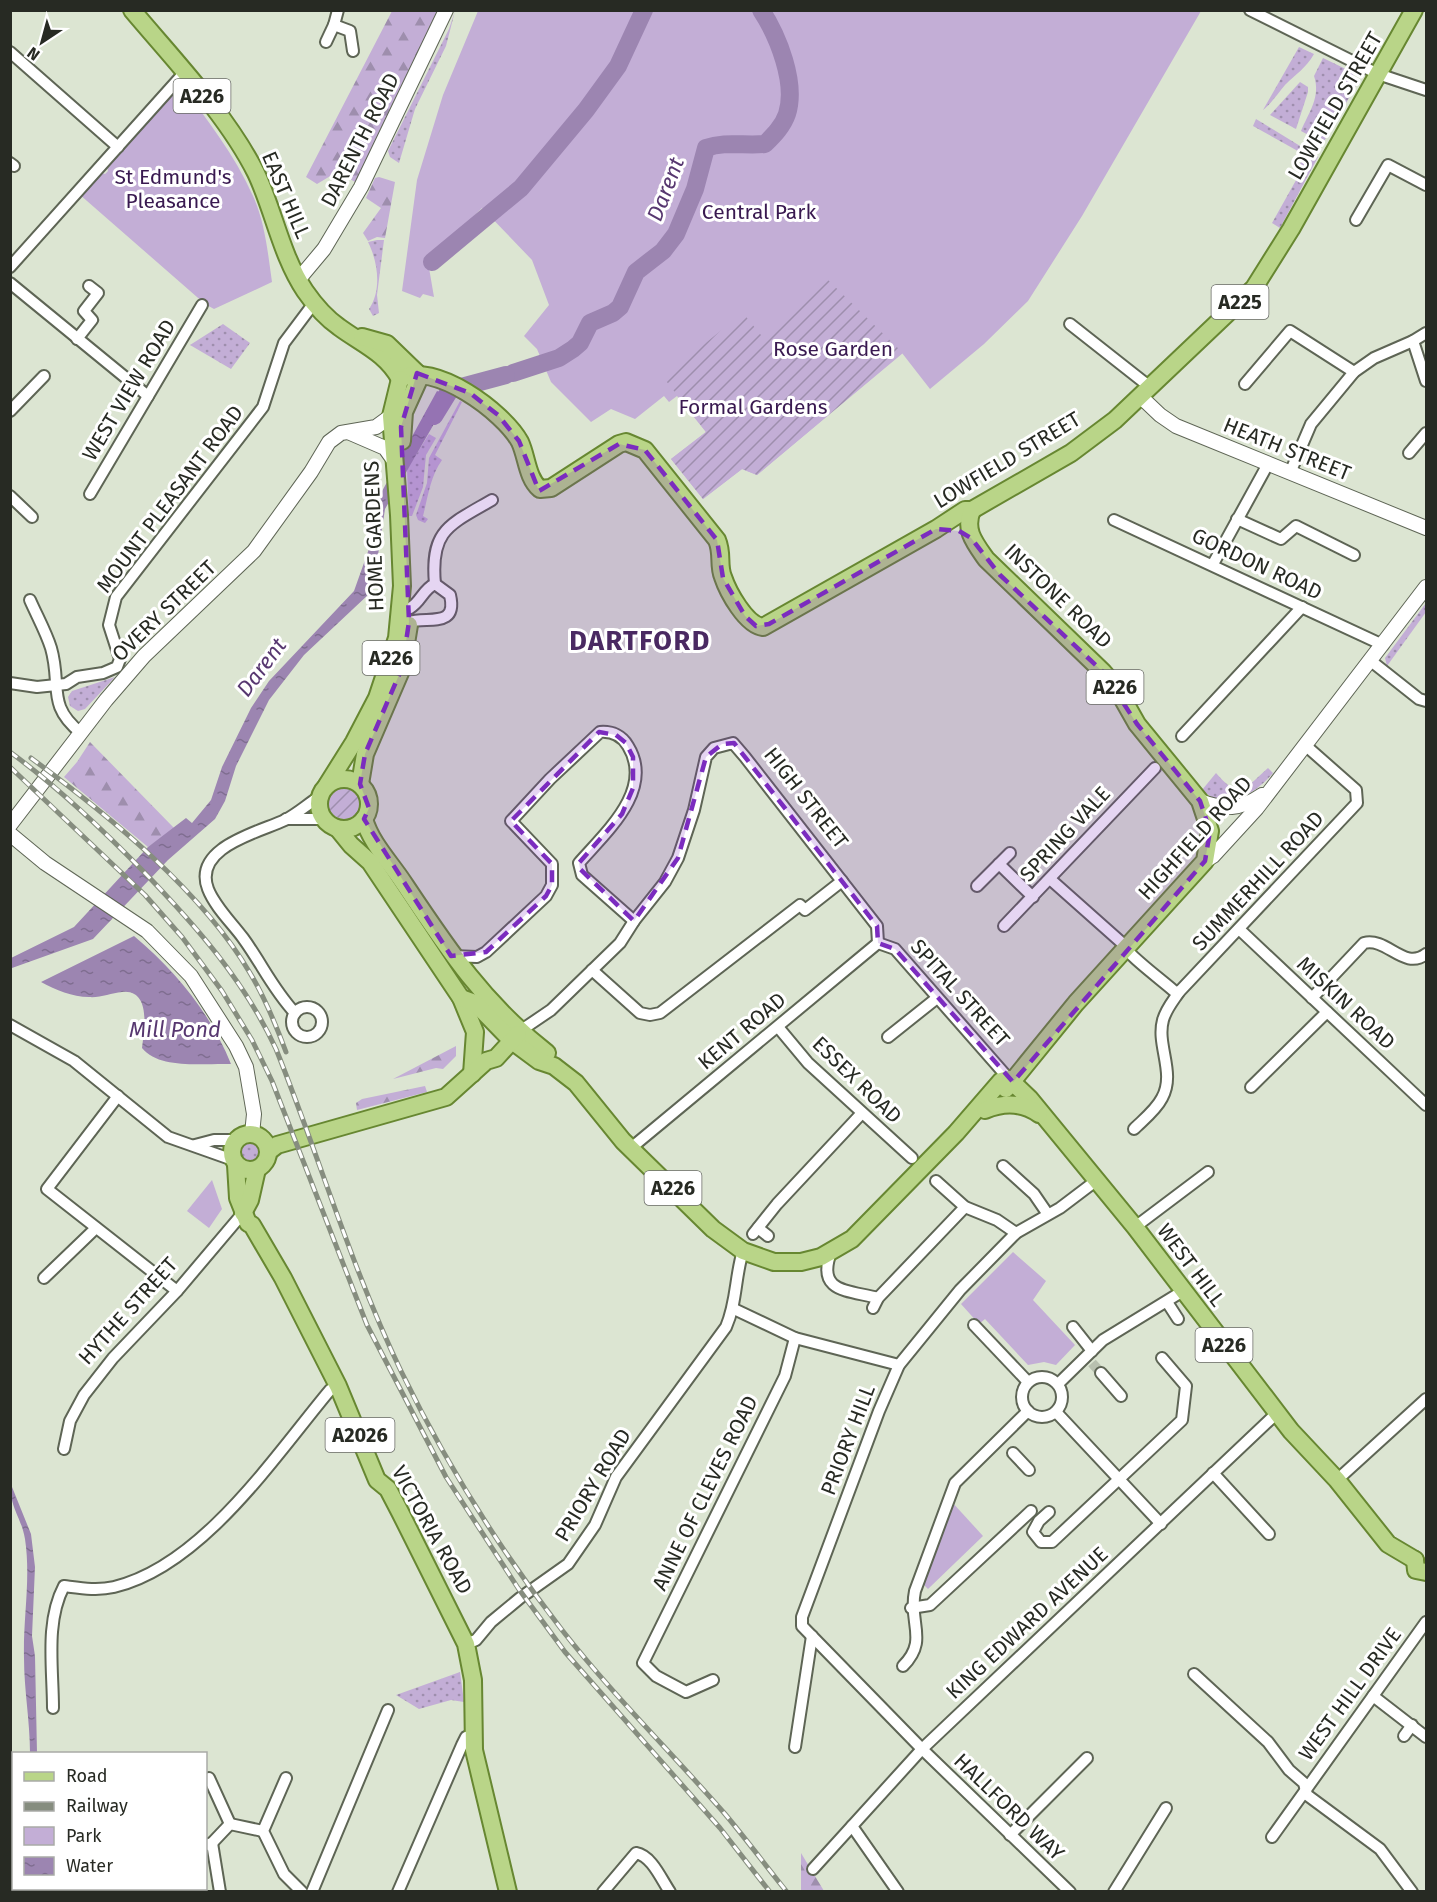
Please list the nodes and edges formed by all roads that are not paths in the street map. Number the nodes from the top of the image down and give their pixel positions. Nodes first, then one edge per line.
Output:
1 (132, 10) edge
2 (338, 10) edge
3 (446, 10) edge
4 (1251, 10) edge
5 (1414, 10) edge
6 (334, 25) junction
7 (326, 42) dead end
8 (353, 51) dead end
9 (10, 52) edge
10 (184, 73) junction
11 (1378, 74) junction
12 (1426, 90) edge
13 (117, 147) junction
14 (1426, 185) edge
15 (1356, 220) dead end
16 (10, 267) edge
17 (298, 280) junction
18 (10, 282) edge
19 (89, 286) dead end
20 (314, 303) junction
21 (202, 305) dead end
22 (1070, 324) dead end
23 (1426, 333) edge
24 (354, 337) junction
25 (77, 339) junction
26 (1413, 341) junction
27 (1354, 372) junction
28 (417, 373) junction
29 (44, 376) dead end
30 (400, 379) junction
31 (1426, 381) edge
32 (1245, 384) dead end
33 (1145, 392) junction
34 (148, 396) junction
35 (10, 411) edge
36 (395, 425) junction
37 (348, 432) junction
38 (1426, 434) edge
39 (1409, 453) dead end
40 (395, 462) junction
41 (1268, 464) junction
42 (1290, 473) junction
43 (90, 494) dead end
44 (10, 496) edge
45 (492, 500) dead end
46 (972, 510) junction
47 (402, 515) junction
48 (32, 517) dead end
49 (952, 518) junction
50 (1237, 519) junction
51 (1114, 520) dead end
52 (1426, 528) edge
53 (936, 529) junction
54 (970, 532) junction
55 (1354, 555) dead end
56 (1213, 564) junction
57 (435, 584) junction
58 (1426, 587) edge
59 (30, 600) dead end
60 (1302, 607) junction
61 (409, 615) junction
62 (1383, 645) junction
63 (394, 650) junction
64 (1371, 661) junction
65 (10, 683) edge
66 (57, 684) junction
67 (1426, 701) edge
68 (81, 733) junction
69 (1182, 736) dead end
70 (1305, 745) junction
71 (1155, 768) dead end
72 (360, 784) junction
73 (323, 791) junction
74 (1268, 792) junction
75 (1200, 801) junction
76 (286, 819) junction
77 (324, 819) junction
78 (364, 819) junction
79 (10, 825) edge
80 (338, 829) junction
81 (10, 834) edge
82 (10, 846) edge
83 (1010, 853) dead end
84 (1205, 861) junction
85 (45, 863) junction
86 (999, 864) junction
87 (1050, 879) junction
88 (842, 881) junction
89 (977, 886) dead end
90 (1033, 897) junction
91 (634, 921) junction
92 (1004, 926) dead end
93 (1239, 929) junction
94 (878, 944) junction
95 (1124, 950) junction
96 (1426, 954) edge
97 (451, 956) junction
98 (592, 970) junction
99 (1179, 992) junction
100 (461, 998) junction
101 (937, 998) junction
102 (1312, 998) junction
103 (1327, 1012) junction
104 (295, 1013) dead end
105 (10, 1025) edge
106 (778, 1027) junction
107 (512, 1035) junction
108 (888, 1037) dead end
109 (555, 1066) junction
110 (1026, 1066) junction
111 (472, 1074) junction
112 (1011, 1080) junction
113 (1251, 1087) dead end
114 (118, 1096) junction
115 (1030, 1099) junction
116 (1426, 1105) edge
117 (985, 1110) junction
118 (862, 1113) junction
119 (1044, 1118) junction
120 (1134, 1130) dead end
121 (956, 1133) junction
122 (244, 1137) junction
123 (189, 1146) junction
124 (631, 1148) junction
125 (268, 1152) junction
126 (912, 1158) dead end
127 (234, 1162) junction
128 (1003, 1166) dead end
129 (257, 1169) junction
130 (1208, 1172) dead end
131 (1097, 1180) junction
132 (936, 1181) dead end
133 (965, 1207) junction
134 (249, 1213) junction
135 (1047, 1213) junction
136 (1135, 1227) junction
137 (96, 1228) junction
138 (1016, 1233) junction
139 (768, 1236) dead end
140 (743, 1251) junction
141 (831, 1252) junction
142 (44, 1278) dead end
143 (177, 1291) junction
144 (1183, 1292) junction
145 (878, 1298) junction
146 (1167, 1302) junction
147 (873, 1308) dead end
148 (734, 1309) junction
149 (1178, 1319) dead end
150 (974, 1325) dead end
151 (1073, 1327) dead end
152 (795, 1338) junction
153 (1090, 1357) junction
154 (1162, 1358) dead end
155 (899, 1365) junction
156 (1101, 1373) tunnel mouth
157 (1028, 1382) junction
158 (1058, 1384) junction
159 (338, 1386) junction
160 (1121, 1396) dead end
161 (1426, 1400) edge
162 (1028, 1411) junction
163 (1056, 1412) junction
164 (1277, 1413) junction
165 (1006, 1446) junction
166 (64, 1449) dead end
167 (1029, 1470) dead end
168 (1214, 1473) junction
169 (1119, 1480) junction
170 (1337, 1480) junction
171 (1031, 1511) dead end
172 (1049, 1512) dead end
173 (1161, 1524) junction
174 (1269, 1534) dead end
175 (1424, 1568) edge
176 (911, 1608) junction
177 (1426, 1622) edge
178 (812, 1636) junction
179 (466, 1644) junction
180 (903, 1666) dead end
181 (1194, 1674) dead end
182 (713, 1680) dead end
183 (1373, 1696) junction
184 (53, 1707) dead end
185 (388, 1710) dead end
186 (1412, 1725) junction
187 (472, 1735) junction
188 (1404, 1736) dead end
189 (1426, 1737) edge
190 (795, 1747) dead end
191 (921, 1749) junction
192 (1087, 1758) dead end
193 (209, 1778) dead end
194 (286, 1778) dead end
195 (1305, 1788) junction
196 (1166, 1808) dead end
197 (230, 1824) junction
198 (852, 1826) junction
199 (263, 1831) junction
200 (1010, 1835) junction
201 (1272, 1837) dead end
202 (209, 1844) edge
203 (813, 1869) dead end
204 (220, 1892) edge
205 (302, 1892) edge
206 (312, 1892) edge
207 (398, 1892) edge
208 (508, 1892) edge
209 (603, 1892) edge
210 (670, 1892) edge
211 (898, 1892) edge
212 (1070, 1892) edge
213 (1114, 1892) edge
214 (1412, 1892) edge

1 - 10 main road, EAST HILL / A226
2 - 6 street
3 - 17 street, DARENTH ROAD
4 - 11 street
5 - 11 main road, LOWFIELD STREET / A225
6 - 7 street
6 - 8 street
9 - 13 street
10 - 13 street
10 - 17 main road, EAST HILL / A226
11 - 12 street
11 - 33 main road, LOWFIELD STREET / A225
13 - 16 street
14 - 15 street
17 - 20 main road, EAST HILL / A226
18 - 25 street
19 - 25 street
20 - 24 main road, EAST HILL / A226
20 - 66 street, MOUNT PLEASANT ROAD
21 - 34 street, WEST VIEW ROAD
22 - 33 street
23 - 26 street
24 - 28 main road, EAST HILL / A226
24 - 30 main road, EAST HILL / A226
25 - 34 street
26 - 27 street
26 - 31 street
27 - 32 street
27 - 42 street
28 - 30 main road
28 - 36 main road, HOME GARDENS / A226
28 - 53 main road, LOWFIELD STREET / A226
29 - 35 street
30 - 36 main road, HOME GARDENS / A226
33 - 41 street, HEATH STREET
33 - 46 main road, LOWFIELD STREET / A225
34 - 43 street, WEST VIEW ROAD
36 - 37 street, OVERY STREET
36 - 40 main road, HOME GARDENS / A226
36 - 47 main road, HOME GARDENS / A226
37 - 40 street
37 - 68 street, OVERY STREET
38 - 39 street
40 - 47 main road, HOME GARDENS / A226
41 - 42 street, HEATH STREET
41 - 50 street
42 - 52 street, HEATH STREET
44 - 48 street
45 - 57 street
46 - 49 main road, LOWFIELD STREET / A225
46 - 54 main road
47 - 61 main road, HOME GARDENS / A226
47 - 63 main road, HOME GARDENS / A226
49 - 53 main road, LOWFIELD STREET / A225
49 - 54 main road, A226
50 - 55 street
50 - 56 street
51 - 56 street, GORDON ROAD
53 - 54 main road
54 - 75 main road, INSTONE ROAD / A226
56 - 60 street, GORDON ROAD
57 - 61 street
57 - 61 street
58 - 62 street, HIGHFIELD ROAD
59 - 66 street
60 - 62 street, GORDON ROAD
60 - 69 street
61 - 63 main road
61 - 72 main road, HOME GARDENS / A226
62 - 64 street, HIGHFIELD ROAD
63 - 73 main road, HOME GARDENS / A226
64 - 67 street
64 - 70 street, HIGHFIELD ROAD
65 - 66 street
66 - 68 street
68 - 79 street, OVERY STREET
70 - 74 street, HIGHFIELD ROAD
70 - 93 street, SUMMERHILL ROAD
71 - 87 street, SPRING VALE
72 - 73 main road
72 - 78 main road
73 - 76 street
73 - 77 main road
74 - 75 street
74 - 84 street, HIGHFIELD ROAD
75 - 84 main road, INSTONE ROAD / A226
76 - 77 street
76 - 104 street
77 - 80 main road
78 - 80 main road
78 - 97 main road, A226
80 - 100 main road, A226
81 - 85 street
82 - 85 street
83 - 86 street
84 - 95 main road, HIGHFIELD ROAD
85 - 122 street
86 - 89 street
86 - 90 street
87 - 90 street, SPRING VALE
87 - 95 street
88 - 91 street, HIGH STREET
88 - 94 street, SPITAL STREET
88 - 98 street
90 - 92 street, SPRING VALE
91 - 97 street
91 - 98 street
93 - 99 street, SUMMERHILL ROAD
93 - 102 street, MISKIN ROAD
94 - 101 street, SPITAL STREET
94 - 106 street, KENT ROAD
95 - 99 street
95 - 110 main road, HIGHFIELD ROAD
96 - 102 street
97 - 107 main road, A226
98 - 107 street
99 - 120 street, SUMMERHILL ROAD
100 - 107 main road, A226
100 - 111 main road
101 - 108 street
101 - 112 street, SPITAL STREET
102 - 103 street, MISKIN ROAD
103 - 113 street
103 - 116 street, MISKIN ROAD
105 - 114 street
106 - 118 street, ESSEX ROAD
106 - 124 street, KENT ROAD
107 - 109 main road, A226
107 - 109 main road, A226
107 - 111 main road
109 - 124 main road, A226
110 - 112 main road, HIGHFIELD ROAD
110 - 115 main road, A226
111 - 125 main road
112 - 115 main road, A226
112 - 117 main road, HIGHFIELD ROAD
112 - 121 main road, HIGHFIELD ROAD
114 - 123 street
114 - 137 street
115 - 119 main road, WEST HILL / A226
117 - 119 main road, HIGHFIELD ROAD / A226
117 - 121 main road, HIGHFIELD ROAD
118 - 126 street, ESSEX ROAD
118 - 139 street
119 - 131 main road, WEST HILL / A226
121 - 141 main road, HIGHFIELD ROAD
122 - 123 street
122 - 125 main road
122 - 127 main road, VICTORIA ROAD
123 - 127 street
124 - 140 main road, A226
125 - 129 main road
127 - 129 main road
127 - 134 main road, VICTORIA ROAD / A2026
128 - 135 street
129 - 134 main road
130 - 136 street
131 - 135 street, PRIORY HILL
131 - 136 main road, WEST HILL / A226
132 - 133 street
133 - 138 street
133 - 145 street
134 - 143 street, HYTHE STREET
134 - 159 main road, VICTORIA ROAD / A2026
135 - 138 street, PRIORY HILL
136 - 144 main road, WEST HILL / A226
137 - 142 street
137 - 143 street
138 - 155 street, PRIORY HILL
140 - 141 main road, HIGHFIELD ROAD / A226
140 - 148 street, PRIORY ROAD
141 - 145 street
143 - 166 street, HYTHE STREET
144 - 146 street
144 - 164 main road, WEST HILL / A226
145 - 147 street
146 - 149 street
146 - 153 street
148 - 152 street
148 - 179 street, PRIORY ROAD
150 - 157 street
151 - 153 street
152 - 155 street
152 - 182 street, ANNE OF CLEVES ROAD
153 - 158 street
154 - 169 street
155 - 178 street, PRIORY HILL
156 - 160 street
157 - 158 street
157 - 162 street
158 - 163 street
159 - 179 main road, VICTORIA ROAD / A2026
159 - 184 street
161 - 170 street
162 - 163 street
162 - 165 street
163 - 169 street
164 - 168 street, KING EDWARD AVENUE
164 - 170 main road, WEST HILL / A226
165 - 167 street
165 - 176 street
168 - 173 street, KING EDWARD AVENUE
168 - 174 street
169 - 172 street
169 - 173 street
170 - 175 main road, WEST HILL / A226
171 - 176 street
173 - 191 street, KING EDWARD AVENUE
176 - 180 street
177 - 183 street, WEST HILL DRIVE
178 - 190 street
178 - 191 street, PRIORY HILL
179 - 187 main road, VICTORIA ROAD / A2026
181 - 195 street
183 - 186 street
183 - 195 street, WEST HILL DRIVE
185 - 206 street
186 - 188 street
186 - 189 street
187 - 207 street
187 - 208 main road, A2026
191 - 198 street, KING EDWARD AVENUE
191 - 200 street, HALLFORD WAY
192 - 200 street
193 - 197 street
194 - 199 street
195 - 201 street, WEST HILL DRIVE
195 - 214 street, WEST HILL DRIVE
196 - 213 street
197 - 199 street
197 - 202 street
198 - 203 street, KING EDWARD AVENUE
198 - 211 street
199 - 205 street
200 - 212 street, HALLFORD WAY
202 - 204 street
209 - 210 street

